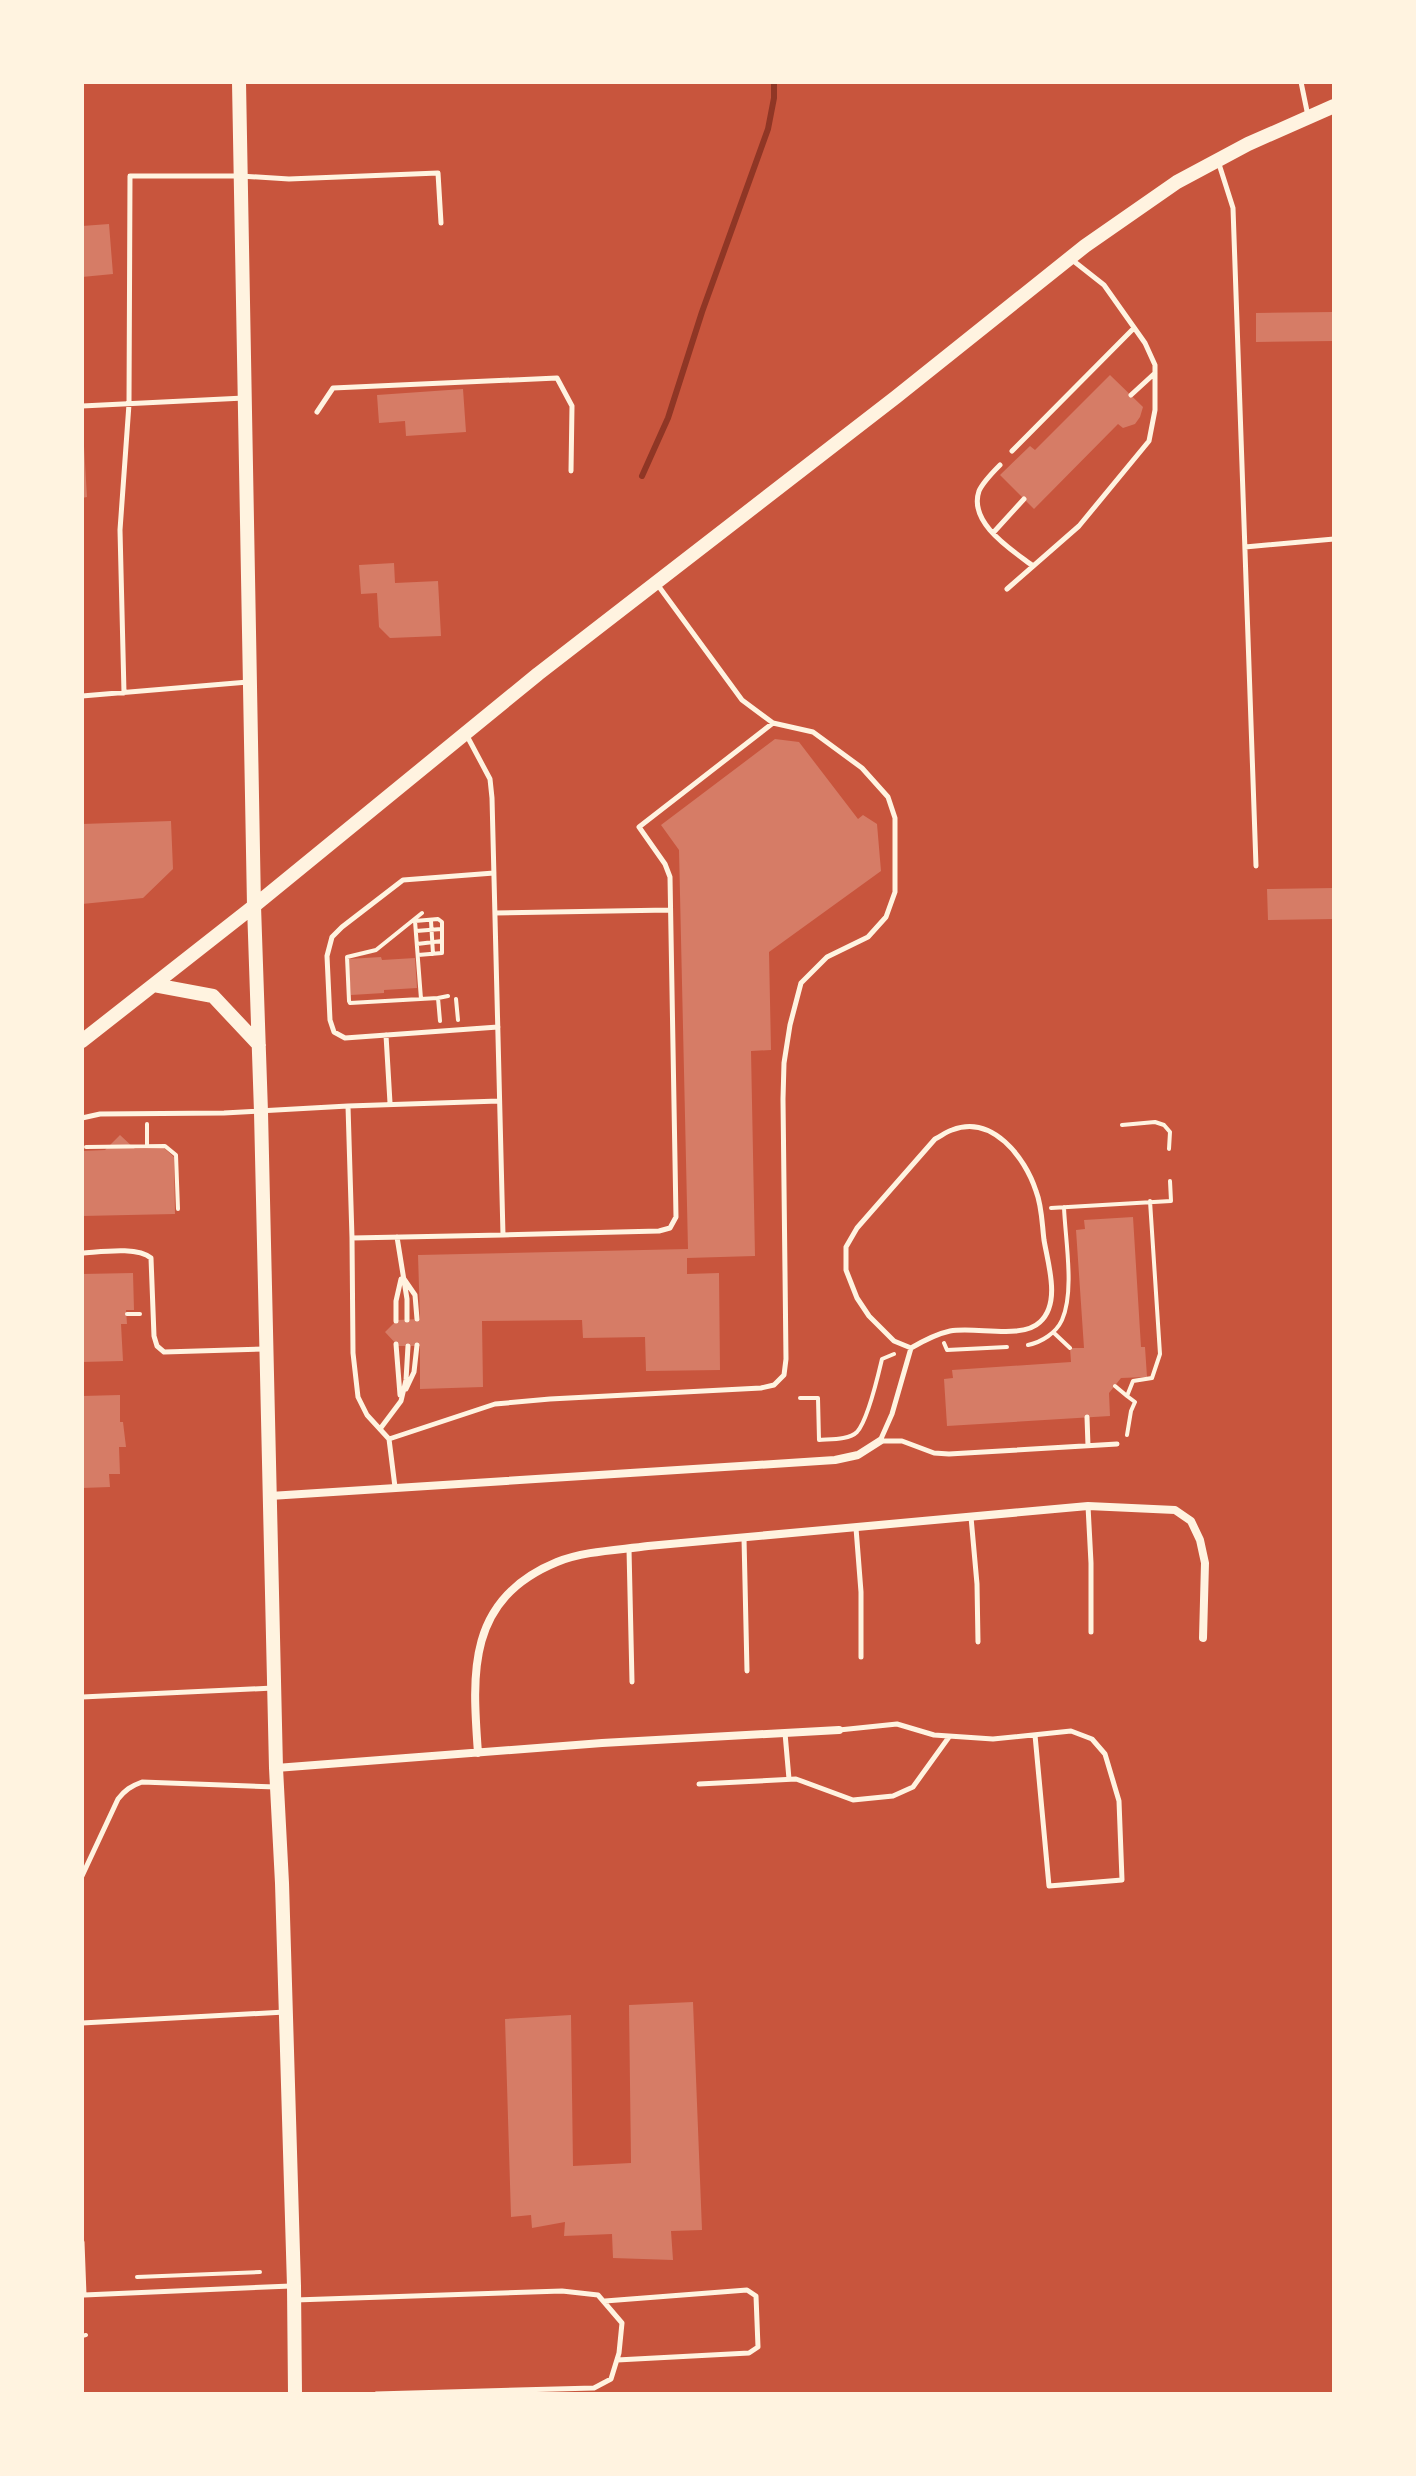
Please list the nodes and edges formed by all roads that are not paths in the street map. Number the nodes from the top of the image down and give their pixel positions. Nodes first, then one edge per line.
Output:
1 (239, 82) edge
2 (1301, 82) edge
3 (1334, 106) edge
4 (1309, 117) junction
5 (1218, 159) junction
6 (240, 176) junction
7 (441, 223) dead end
8 (1070, 258) junction
9 (1134, 328) junction
10 (1155, 373) junction
11 (1131, 395) dead end
12 (245, 398) junction
13 (129, 404) junction
14 (82, 406) edge
15 (317, 412) dead end
16 (1012, 451) dead end
17 (1000, 465) dead end
18 (571, 471) dead end
19 (1024, 499) dead end
20 (993, 533) junction
21 (1334, 539) edge
22 (1245, 547) junction
23 (1033, 566) junction
24 (655, 583) junction
25 (1007, 589) dead end
26 (250, 682) junction
27 (124, 693) junction
28 (82, 696) edge
29 (773, 723) junction
30 (466, 733) junction
31 (1256, 866) dead end
32 (494, 873) junction
33 (254, 906) junction
34 (670, 910) junction
35 (495, 913) junction
36 (154, 985) junction
37 (498, 1027) junction
38 (386, 1035) junction
39 (82, 1041) edge
40 (259, 1045) junction
41 (500, 1101) junction
42 (390, 1103) junction
43 (348, 1106) junction
44 (261, 1112) junction
45 (82, 1118) edge
46 (503, 1235) junction
47 (397, 1237) junction
48 (352, 1238) junction
49 (82, 1253) edge
50 (402, 1274) junction
51 (417, 1319) dead end
52 (407, 1320) dead end
53 (396, 1321) dead end
54 (396, 1344) dead end
55 (417, 1345) dead end
56 (408, 1346) dead end
57 (911, 1348) junction
58 (266, 1349) junction
59 (401, 1401) junction
60 (1087, 1417) dead end
61 (380, 1429) junction
62 (389, 1439) junction
63 (880, 1441) junction
64 (1117, 1444) road end
65 (1088, 1446) junction
66 (395, 1488) junction
67 (270, 1496) junction
68 (1088, 1506) junction
69 (971, 1517) junction
70 (856, 1528) junction
71 (744, 1538) junction
72 (629, 1549) junction
73 (1091, 1632) dead end
74 (1203, 1638) dead end
75 (978, 1642) dead end
76 (861, 1657) dead end
77 (747, 1671) dead end
78 (632, 1682) dead end
79 (274, 1688) junction
80 (82, 1697) edge
81 (839, 1730) joint
82 (785, 1733) junction
83 (1035, 1735) junction
84 (950, 1736) junction
85 (478, 1753) junction
86 (276, 1768) junction
87 (789, 1779) junction
88 (699, 1784) dead end
89 (277, 1787) junction
90 (82, 1876) edge
91 (286, 2012) junction
92 (82, 2023) edge
93 (82, 2242) edge
94 (294, 2293) junction
95 (604, 2301) junction
96 (617, 2360) junction
97 (295, 2394) edge
98 (376, 2394) edge

1 - 6 main road
2 - 4 lane
3 - 4 main road
4 - 5 main road
5 - 8 main road
5 - 22 lane
6 - 7 lane
6 - 12 main road
6 - 13 lane
8 - 9 lane
8 - 24 main road
9 - 10 lane
9 - 16 lane
10 - 11 lane
10 - 23 lane
12 - 13 lane
12 - 26 main road
13 - 14 lane
13 - 27 lane
15 - 18 lane
17 - 20 lane
19 - 20 lane
20 - 23 lane
21 - 22 lane
22 - 31 lane
23 - 25 lane
24 - 29 lane
24 - 30 main road
26 - 27 lane
26 - 33 main road
27 - 28 lane
29 - 34 lane
29 - 62 lane
30 - 32 lane
30 - 33 main road
32 - 35 lane
32 - 38 lane
33 - 36 main road
33 - 40 main road
34 - 35 lane
34 - 46 lane
35 - 37 lane
36 - 39 main road
36 - 40 main road
37 - 38 lane
37 - 41 lane
38 - 42 lane
40 - 44 main road
41 - 42 lane
41 - 46 lane
42 - 43 lane
43 - 44 lane
43 - 48 lane
44 - 45 lane
44 - 58 main road
46 - 47 lane
47 - 48 lane
47 - 50 lane
48 - 61 lane
49 - 58 lane
50 - 51 lane
50 - 52 lane
50 - 53 lane
54 - 59 lane
55 - 59 lane
56 - 59 lane
57 - 57 lane
57 - 63 lane
58 - 67 main road
59 - 61 lane
60 - 65 lane
61 - 62 lane
62 - 66 lane
63 - 65 lane
63 - 66 street
64 - 65 lane
66 - 67 street
67 - 79 main road
68 - 69 street
68 - 73 lane
68 - 74 street
69 - 70 street
69 - 75 lane
70 - 71 street
70 - 76 lane
71 - 72 street
71 - 77 lane
72 - 78 lane
72 - 85 street
79 - 80 lane
79 - 86 main road
81 - 82 street
81 - 84 lane
82 - 85 street
82 - 87 lane
83 - 83 lane
83 - 84 lane
84 - 87 lane
85 - 86 street
86 - 89 main road
87 - 88 lane
89 - 90 lane
89 - 91 main road
91 - 92 lane
91 - 94 main road
93 - 94 lane
94 - 95 lane
94 - 97 main road
95 - 96 lane
95 - 96 lane
96 - 98 lane

